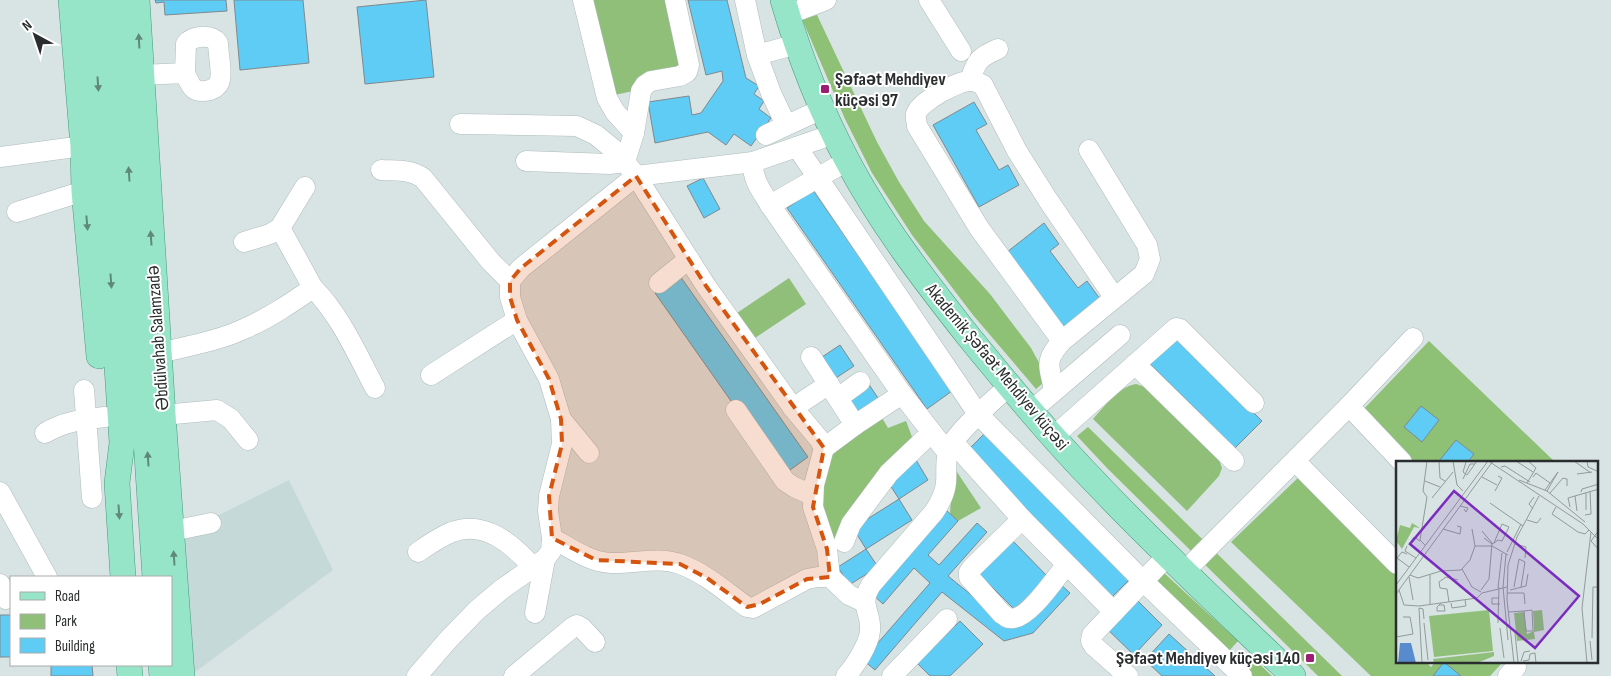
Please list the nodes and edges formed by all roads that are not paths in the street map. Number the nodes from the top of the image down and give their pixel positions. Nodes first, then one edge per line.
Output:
1 (71, 0) edge
2 (93, 0) edge
3 (117, 0) edge
4 (137, 0) edge
5 (583, 0) edge
6 (675, 0) edge
7 (745, 0) edge
8 (826, 0) edge
9 (929, 0) edge
10 (785, 7) edge
11 (796, 44) junction
12 (998, 48) dead end
13 (961, 51) dead end
14 (757, 55) junction
15 (185, 73) dead end
16 (141, 75) junction
17 (970, 81) junction
18 (822, 109) junction
19 (460, 124) dead end
20 (786, 126) junction
21 (634, 133) junction
22 (834, 134) junction
23 (766, 135) dead end
24 (83, 146) junction
25 (797, 147) junction
26 (1089, 150) dead end
27 (0, 158) edge
28 (526, 161) dead end
29 (847, 161) junction
30 (753, 162) junction
31 (631, 168) junction
32 (381, 170) dead end
33 (818, 177) junction
34 (305, 187) dead end
35 (84, 190) junction
36 (770, 205) junction
37 (17, 212) dead end
38 (280, 228) junction
39 (244, 242) dead end
40 (689, 259) junction
41 (510, 281) junction
42 (659, 283) dead end
43 (313, 288) junction
44 (1114, 297) junction
45 (517, 320) junction
46 (1120, 335) dead end
47 (1414, 338) dead end
48 (1062, 341) junction
49 (159, 354) junction
50 (811, 357) dead end
51 (1135, 364) junction
52 (431, 375) dead end
53 (860, 382) dead end
54 (1009, 386) junction
55 (375, 388) dead end
56 (84, 390) dead end
57 (1054, 390) junction
58 (834, 391) junction
59 (902, 394) junction
60 (1254, 403) dead end
61 (1349, 406) junction
62 (793, 408) junction
63 (736, 410) dead end
64 (1030, 412) junction
65 (978, 414) junction
66 (163, 415) junction
67 (95, 418) junction
68 (561, 419) junction
69 (855, 425) junction
70 (45, 433) dead end
71 (931, 433) junction
72 (1053, 437) junction
73 (248, 440) dead end
74 (950, 447) junction
75 (824, 448) junction
76 (589, 454) dead end
77 (1234, 461) dead end
78 (1295, 461) junction
79 (1401, 461) edge
80 (117, 483) junction
81 (0, 492) edge
82 (812, 495) junction
83 (92, 498) dead end
84 (1022, 520) junction
85 (211, 523) dead end
86 (172, 531) junction
87 (552, 538) junction
88 (844, 542) dead end
89 (418, 552) dead end
90 (539, 563) junction
91 (1176, 563) junction
92 (1396, 563) edge
93 (1066, 565) junction
94 (46, 576) edge
95 (123, 576) edge
96 (155, 576) edge
97 (830, 577) junction
98 (1143, 582) junction
99 (864, 602) junction
100 (1114, 612) junction
101 (535, 614) dead end
102 (947, 619) dead end
103 (595, 642) dead end
104 (854, 674) edge
105 (182, 676) edge
106 (417, 676) edge
107 (514, 676) edge
108 (892, 676) edge
109 (1128, 676) edge
110 (1242, 676) edge
111 (1293, 676) edge

1 - 24 main road
2 -> 80 main road
96 -> 3 main road, Əbdülvahab Salamzadə
16 -> 4 main road, Əbdülvahab Salamzadə
5 - 21 street
6 - 21 street
7 - 14 street
8 - 10 street
9 - 13 street
10 - 11 main road, Akademik Şəfaət Mehdiyev küçəsi
11 - 14 street
11 - 18 main road, Akademik Şəfaət Mehdiyev küçəsi
12 - 17 street
14 - 20 street
15 - 16 street
49 -> 16 main road, Əbdülvahab Salamzadə
17 - 44 street
17 - 48 street
18 - 20 street
18 - 22 main road, Akademik Şəfaət Mehdiyev küçəsi
19 - 31 street
20 - 23 street
21 - 31 street
22 - 25 street
22 - 29 main road, Akademik Şəfaət Mehdiyev küçəsi
24 - 27 street
24 - 35 main road
25 - 30 street
25 - 33 street
26 - 44 street
28 - 31 street
29 - 33 street
29 - 54 main road, Akademik Şəfaət Mehdiyev küçəsi
30 - 31 street
30 - 36 street
31 - 40 street
31 - 41 street
32 - 41 street
33 - 36 street
33 - 65 street
34 - 38 street
35 - 37 street
35 -> 67 main road
36 - 59 street
38 - 39 street
38 - 43 street
40 - 42 street
40 - 62 street
41 - 45 street
43 - 49 street
43 - 55 street
44 - 48 street
45 - 52 street
45 - 68 street
46 - 57 street
47 - 61 street
48 - 57 street
49 - 66 main road, Əbdülvahab Salamzadə
50 - 58 street
51 - 60 street
51 - 72 street
51 - 77 street
53 - 58 street
54 - 64 main road, Akademik Şəfaət Mehdiyev küçəsi
54 - 65 street
56 - 67 street
57 - 64 street
58 - 62 street
58 - 69 street
59 - 69 street
59 - 71 street
61 - 78 street
61 - 79 street
62 - 75 street
63 - 82 street
64 - 72 main road, Akademik Şəfaət Mehdiyev küçəsi
65 - 74 street
65 - 98 street
66 - 73 street
66 - 86 main road, Əbdülvahab Salamzadə
67 - 70 street
67 - 80 main road
67 - 83 street
68 - 76 street
68 - 87 street
69 - 75 street
71 - 74 street
71 - 88 street
72 - 91 main road, Akademik Şəfaət Mehdiyev küçəsi
74 - 84 street
74 - 99 street
75 - 82 street
78 - 91 street
78 - 92 street
80 -> 95 main road
81 - 94 street
82 - 97 street
84 - 93 street
84 - 93 street
85 - 86 street
105 -> 86 main road, Əbdülvahab Salamzadə
87 - 90 street
87 - 97 street
89 - 90 street
90 - 101 street
90 - 106 street
91 - 98 street
91 - 111 main road, Akademik Şəfaət Mehdiyev küçəsi
93 - 100 street
97 - 99 street
98 - 100 street
98 - 110 street
99 - 104 street
100 - 109 street
102 - 108 street
103 - 107 street

